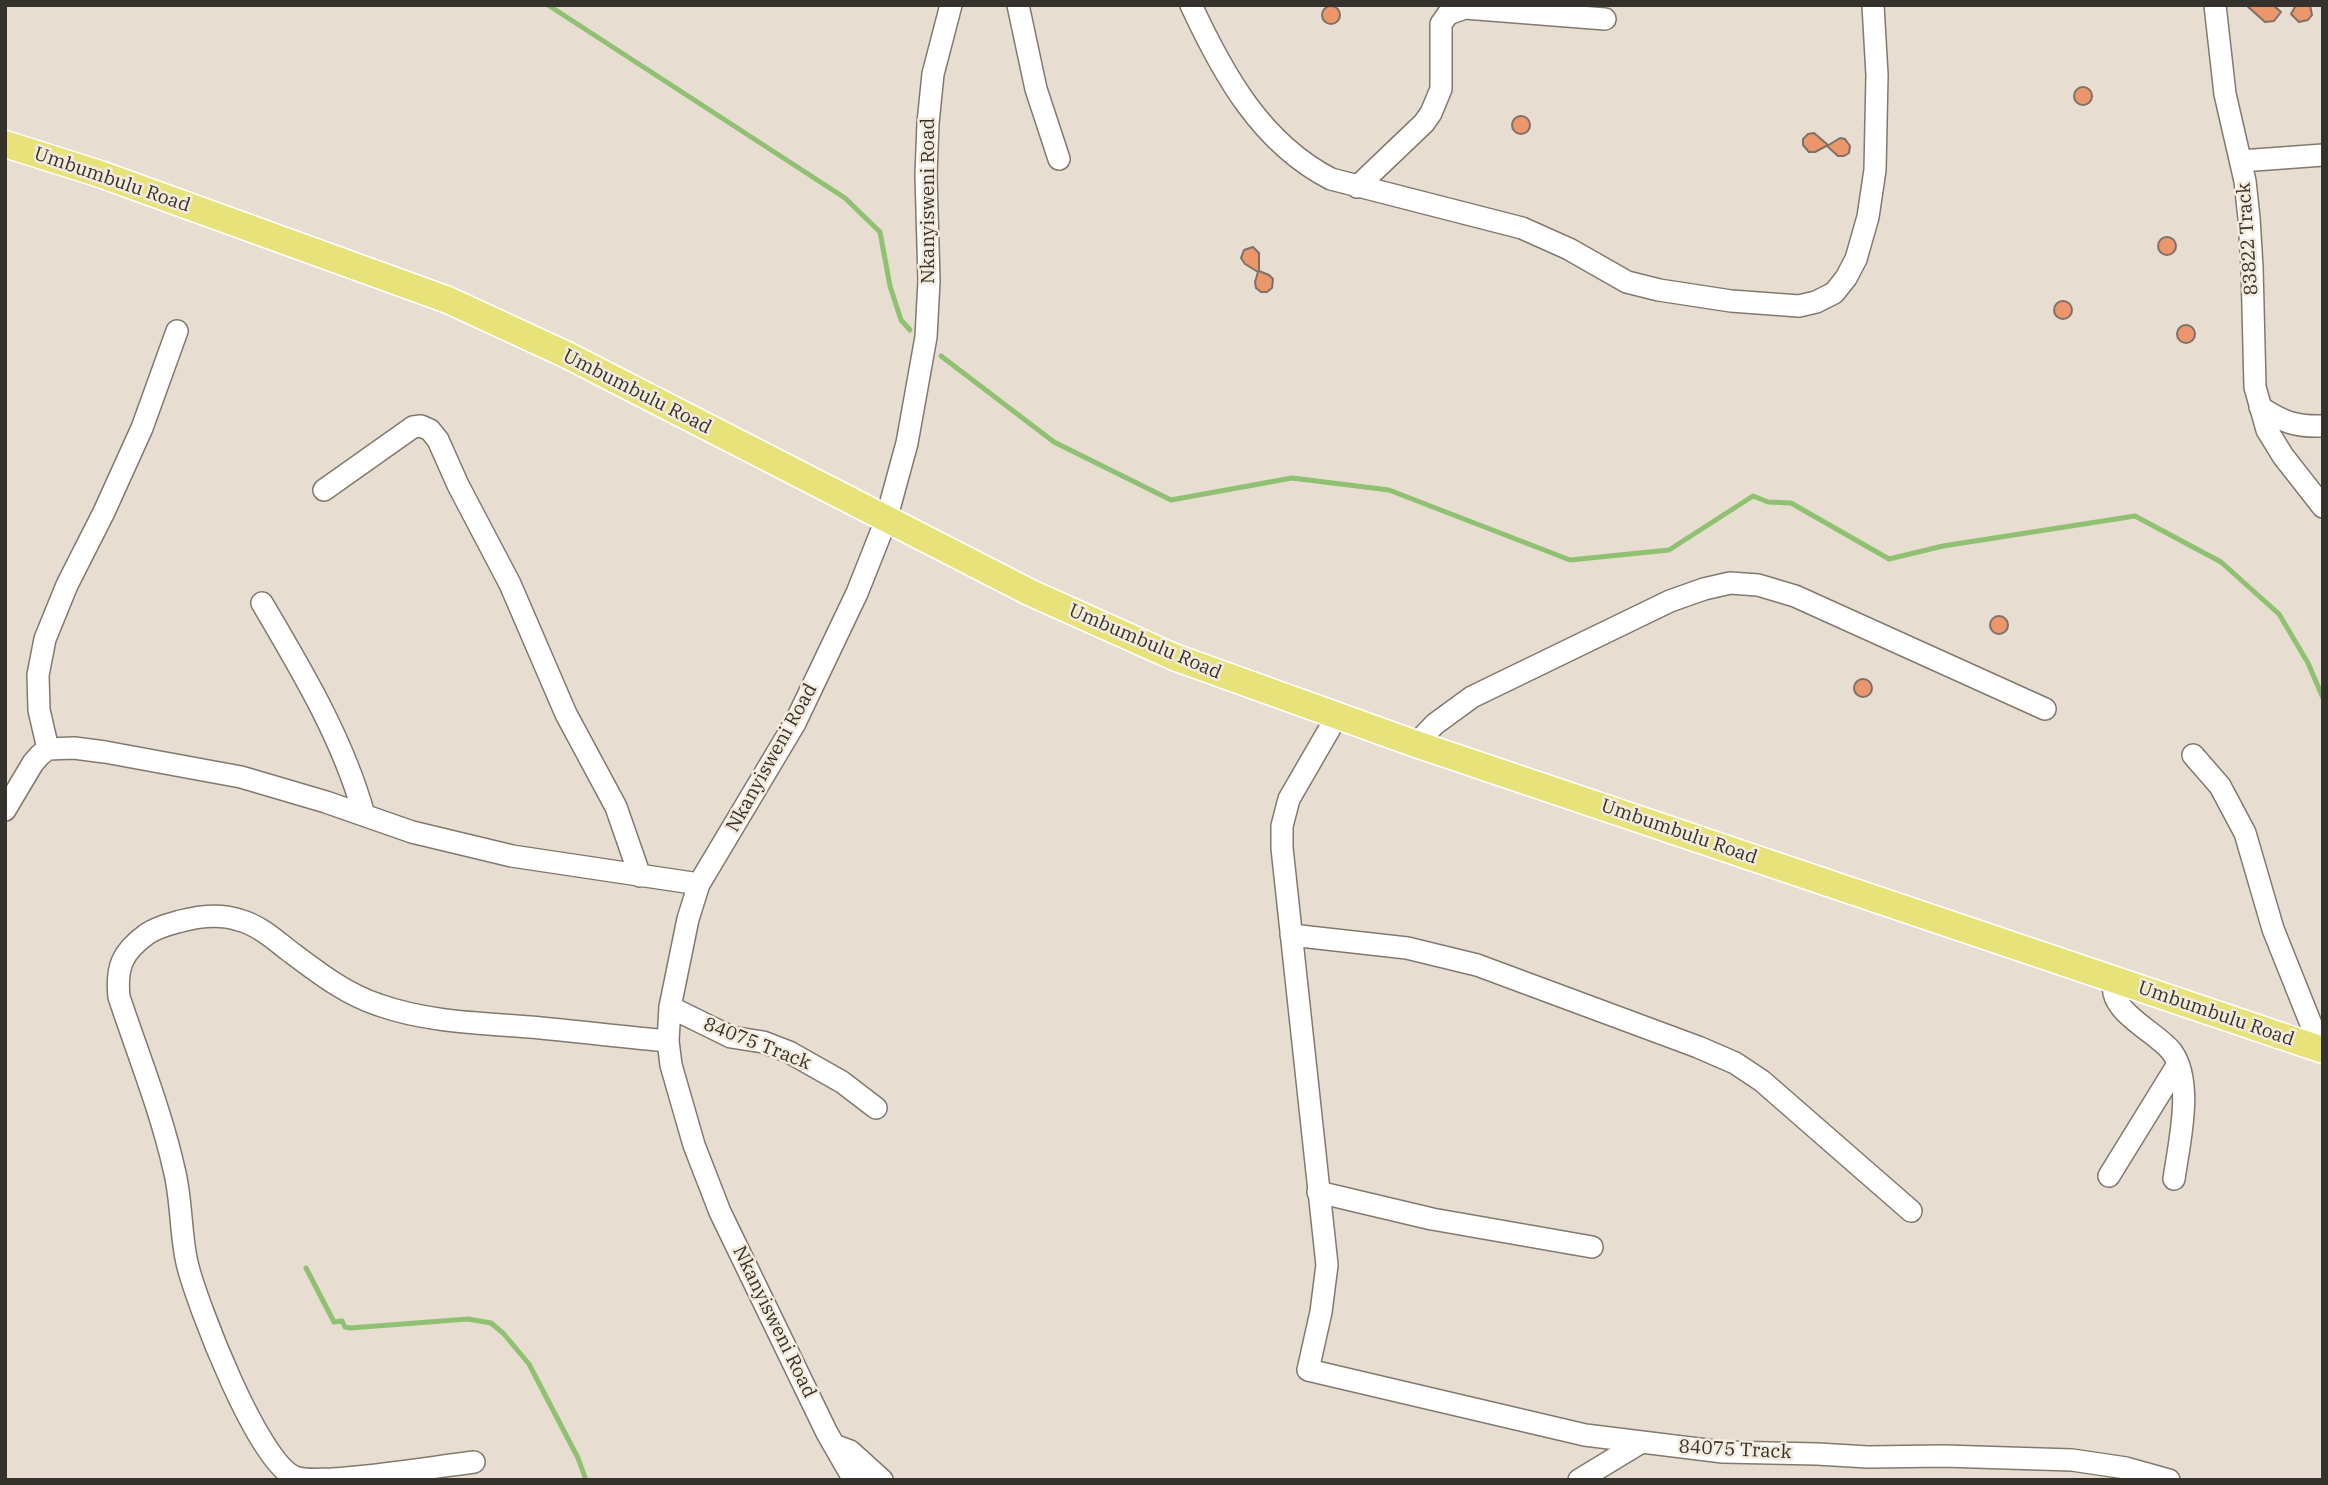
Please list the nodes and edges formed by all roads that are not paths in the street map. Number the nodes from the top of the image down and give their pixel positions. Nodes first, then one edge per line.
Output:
1 (951, 5) edge
2 (1018, 5) edge
3 (1191, 5) edge
4 (1873, 5) edge
5 (2215, 5) edge
6 (1605, 19) dead end
7 (5, 144) edge
8 (2323, 155) edge
9 (1059, 159) dead end
10 (2241, 161) junction
11 (1357, 187) junction
12 (177, 331) dead end
13 (2260, 407) junction
14 (2323, 426) edge
15 (324, 490) dead end
16 (2323, 506) edge
17 (886, 520) junction
18 (262, 603) dead end
19 (2045, 709) dead end
20 (1337, 716) junction
21 (1416, 744) junction
22 (48, 749) junction
23 (2193, 755) dead end
24 (5, 810) edge
25 (364, 815) junction
26 (640, 876) junction
27 (699, 884) junction
28 (1291, 936) junction
29 (2115, 980) junction
30 (670, 1007) junction
31 (668, 1041) junction
32 (2322, 1050) edge
33 (2178, 1064) junction
34 (876, 1108) dead end
35 (2109, 1175) dead end
36 (2174, 1179) dead end
37 (1318, 1192) junction
38 (1912, 1211) dead end
39 (1592, 1247) dead end
40 (1640, 1443) junction
41 (834, 1445) junction
42 (474, 1462) dead end
43 (2138, 1476) edge
44 (854, 1480) edge
45 (882, 1480) edge
46 (1579, 1480) edge
47 (2168, 1480) edge

1 - 17 street, Nkanyisweni Road
2 - 9 street
3 - 11 street
4 - 11 street
5 - 10 street, 83822 Track
6 - 11 street
7 - 17 main road, Umbumbulu Road
8 - 10 street
10 - 13 street, 83822 Track
12 - 22 street
13 - 14 street
13 - 16 street, 83822 Track
15 - 26 street
17 - 20 main road, Umbumbulu Road
17 - 27 street, Nkanyisweni Road
18 - 25 street
19 - 21 street
20 - 21 main road, Umbumbulu Road
20 - 28 street
21 - 29 main road, Umbumbulu Road
22 - 24 street
22 - 25 street
23 - 32 street
25 - 26 street
26 - 27 street
27 - 30 street, Nkanyisweni Road
28 - 37 street
28 - 38 street
29 - 32 main road, Umbumbulu Road
29 - 33 street
30 - 31 street, Nkanyisweni Road
30 - 34 street, 84075 Track
31 - 41 street, Nkanyisweni Road
31 - 42 street
33 - 35 street
33 - 36 street
37 - 39 street
37 - 40 street, 84075 Track
40 - 43 street, 84075 Track
40 - 46 street
41 - 44 street, Nkanyisweni Road
41 - 45 street
43 - 47 street, 84075 Track

